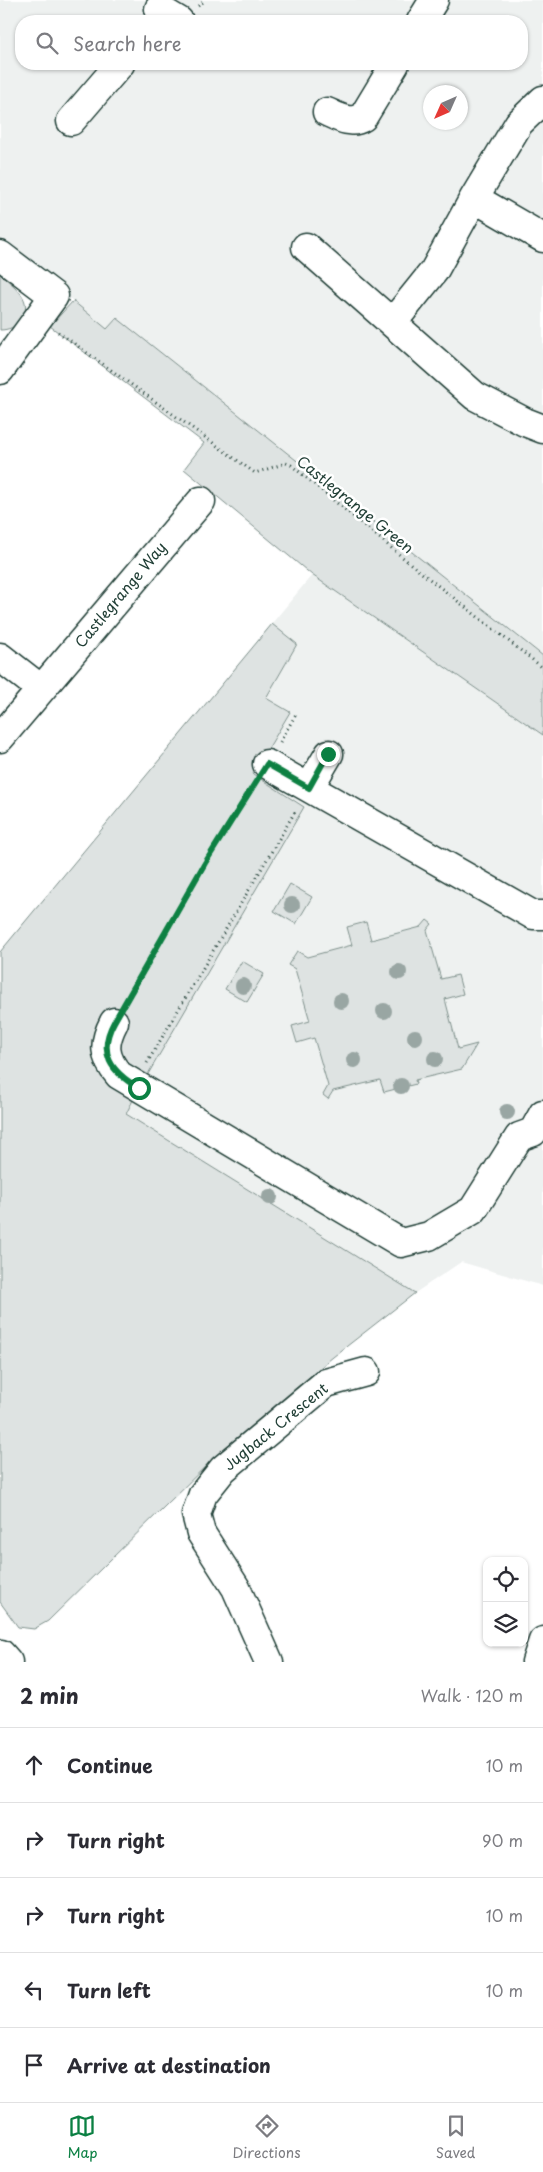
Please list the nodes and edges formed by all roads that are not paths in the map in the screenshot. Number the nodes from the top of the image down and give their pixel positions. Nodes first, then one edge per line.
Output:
1 (434, 0) edge
2 (425, 15) edge
3 (115, 70) edge
4 (387, 70) edge
5 (543, 100) edge
6 (327, 112) dead end
7 (71, 121) dead end
8 (474, 198) junction
9 (543, 238) edge
10 (306, 247) dead end
11 (0, 255) edge
12 (394, 322) junction
13 (4, 358) edge
14 (543, 429) edge
15 (201, 501) dead end
16 (0, 656) edge
17 (41, 689) junction
18 (0, 738) edge
19 (328, 754) dead end
20 (267, 764) road end
21 (303, 798) junction
22 (543, 915) edge
23 (114, 1022) road end
24 (540, 1128) edge
25 (366, 1372) dead end
26 (543, 1641) edge
27 (269, 1662) edge
28 (536, 1662) edge

1 - 2 street
3 - 7 street
4 - 6 street
5 - 8 street
8 - 9 street
8 - 12 street
10 - 12 street
11 - 13 street
12 - 14 street
15 - 17 street, Castlegrange Way
16 - 17 street
17 - 18 street, Castlegrange Way
19 - 21 street
20 - 21 street
21 - 22 street
23 - 24 street
25 - 27 street, Jugback Crescent
26 - 28 street

